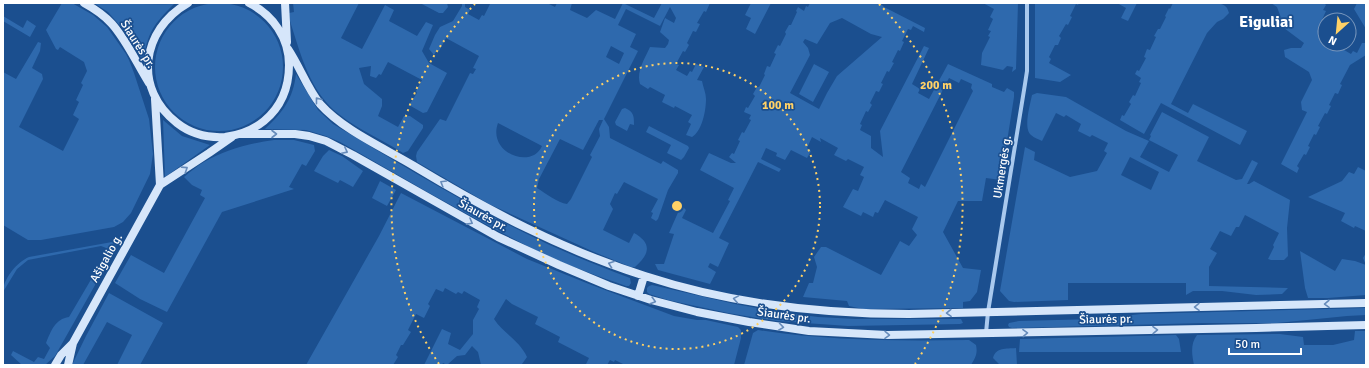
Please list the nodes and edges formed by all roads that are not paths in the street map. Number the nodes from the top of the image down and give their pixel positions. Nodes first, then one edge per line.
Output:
1 (84, 3) edge
2 (188, 3) edge
3 (249, 3) edge
4 (285, 3) edge
5 (1027, 3) edge
6 (288, 48) junction
7 (150, 86) junction
8 (155, 96) junction
9 (236, 135) junction
10 (160, 185) junction
11 (644, 276) junction
12 (638, 296) junction
13 (1366, 303) edge
14 (988, 312) junction
15 (1366, 325) edge
16 (986, 334) junction
17 (73, 343) junction
18 (55, 365) edge
19 (68, 365) edge

1 - 7 main road, Šiaurės pr.
2 - 7 main road
3 - 6 main road, Šiaurės pr.
4 - 6 main road
5 - 14 street, Ukmergės g.
6 - 9 main road
11 -> 6 main road, Šiaurės pr.
7 - 8 main road, Šiaurės pr.
8 - 9 main road, Šiaurės pr.
8 - 10 main road
10 -> 9 main road, Ašigalio g.
9 -> 12 main road, Šiaurės pr.
10 - 17 main road, Ašigalio g.
11 - 12 main road
14 -> 11 main road, Šiaurės pr.
12 -> 16 main road, Šiaurės pr.
13 -> 14 main road, Šiaurės pr.
14 - 16 street, Ukmergės g.
16 -> 15 main road, Šiaurės pr.
17 - 18 main road, Ašigalio g.
17 - 19 main road, Ašigalio g.

